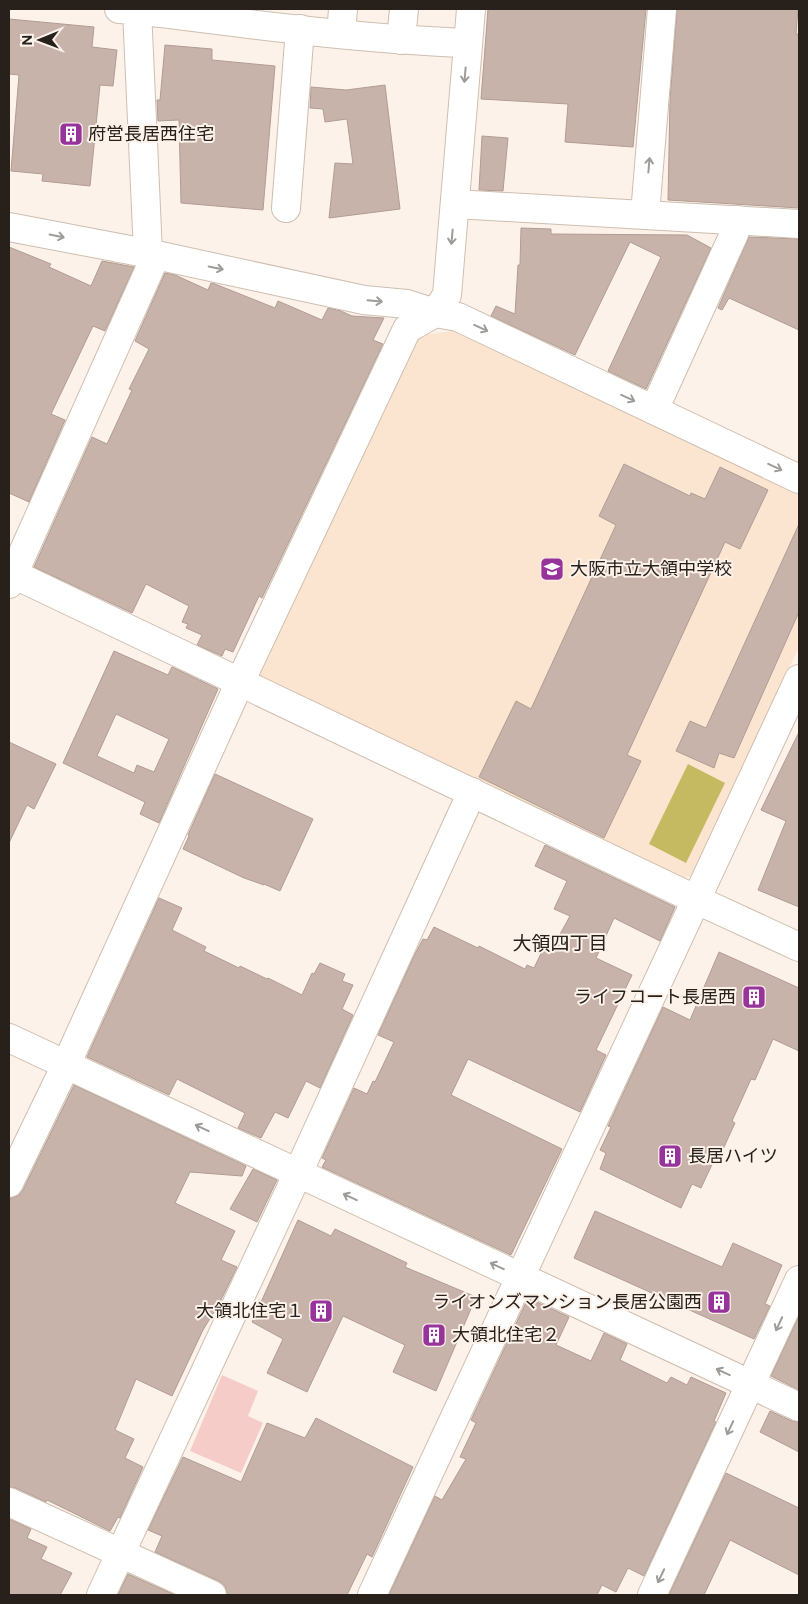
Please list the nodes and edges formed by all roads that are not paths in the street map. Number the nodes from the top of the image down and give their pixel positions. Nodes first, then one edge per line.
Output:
1 (130, 9) edge
2 (404, 9) edge
3 (470, 9) edge
4 (662, 9) edge
5 (342, 21) edge
6 (286, 22) edge
7 (401, 40) junction
8 (468, 43) junction
9 (455, 204) junction
10 (286, 208) dead end
11 (645, 214) junction
12 (737, 220) junction
13 (799, 224) edge
14 (9, 227) edge
15 (152, 254) junction
16 (435, 313) junction
17 (654, 410) junction
18 (799, 479) edge
19 (10, 576) edge
20 (799, 679) edge
21 (240, 682) junction
22 (472, 792) junction
23 (697, 900) junction
24 (799, 947) edge
25 (9, 1038) edge
26 (66, 1065) junction
27 (298, 1173) junction
28 (9, 1184) edge
29 (521, 1277) junction
30 (799, 1280) edge
31 (751, 1384) junction
32 (799, 1407) edge
33 (9, 1502) edge
34 (120, 1553) junction
35 (101, 1595) edge
36 (212, 1595) edge
37 (372, 1595) edge
38 (652, 1595) edge

1 - 6 street
1 - 15 street
2 - 7 street
3 - 8 street
11 -> 4 street
5 - 6 street
5 - 7 street
6 - 10 street
7 - 8 street
8 -> 9 street
9 - 11 street
9 -> 16 street
11 - 12 street
12 - 13 street
12 - 17 street
14 -> 15 street
15 -> 16 street
15 - 19 street
16 -> 17 street
16 - 21 street
17 -> 18 street
19 - 21 street
20 - 23 street
21 - 22 street
21 - 26 street
22 - 23 street
22 - 27 street
23 - 24 street
23 - 29 street
25 - 26 street
27 -> 26 street
26 - 28 street
29 -> 27 street
27 - 34 street
31 -> 29 street
29 - 37 street
30 -> 31 street
31 - 32 street
31 -> 38 street
33 - 34 street
34 - 35 street
34 - 36 street

